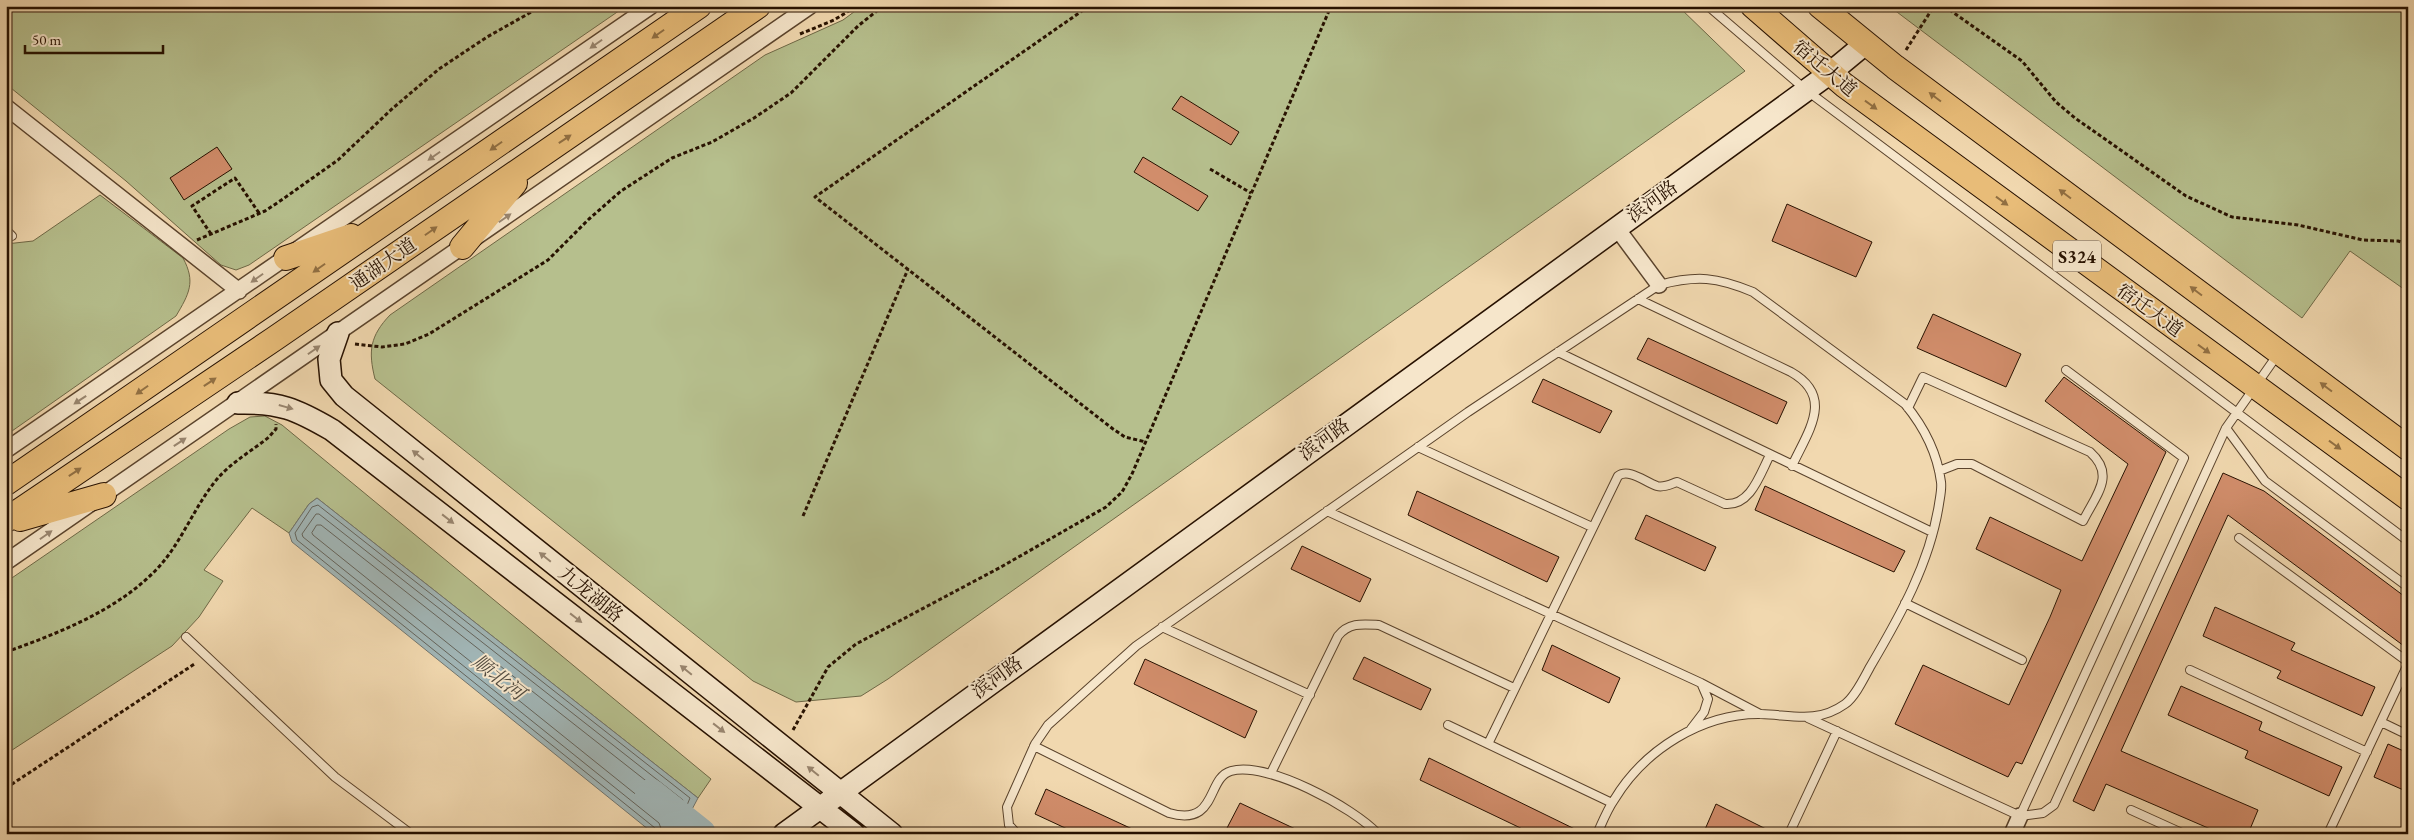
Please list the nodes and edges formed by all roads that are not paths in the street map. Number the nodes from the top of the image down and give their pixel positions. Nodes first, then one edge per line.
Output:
1 (651, 6) edge
2 (699, 6) edge
3 (758, 6) edge
4 (810, 6) edge
5 (1708, 6) edge
6 (1753, 6) edge
7 (1820, 6) edge
8 (1865, 44) junction
9 (1830, 73) junction
10 (1806, 90) junction
11 (6, 107) edge
12 (532, 162) junction
13 (381, 225) junction
14 (1616, 227) junction
15 (462, 247) junction
16 (286, 258) junction
17 (1660, 285) junction
18 (238, 291) junction
19 (1638, 299) junction
20 (344, 339) junction
21 (1558, 352) junction
22 (2279, 352) junction
23 (2066, 370) dead end
24 (2255, 387) junction
25 (238, 403) junction
26 (1908, 408) junction
27 (2236, 414) junction
28 (2226, 428) junction
29 (1418, 447) junction
30 (2408, 448) edge
31 (6, 450) edge
32 (1770, 455) junction
33 (1792, 466) junction
34 (1939, 471) junction
35 (6, 483) edge
36 (104, 495) junction
37 (2408, 498) edge
38 (1327, 511) junction
39 (6, 521) edge
40 (1592, 527) junction
41 (1932, 532) junction
42 (2239, 538) dead end
43 (2408, 541) edge
44 (6, 562) edge
45 (2408, 587) edge
46 (1905, 603) junction
47 (1550, 614) junction
48 (1162, 627) junction
49 (186, 637) dead end
50 (2022, 660) dead end
51 (2408, 663) edge
52 (2190, 670) dead end
53 (1701, 683) junction
54 (1514, 688) junction
55 (1310, 695) junction
56 (1760, 714) junction
57 (1808, 718) junction
58 (2381, 722) junction
59 (1448, 725) dead end
60 (1690, 730) junction
61 (1836, 731) junction
62 (2408, 735) edge
63 (1488, 744) junction
64 (1034, 746) junction
65 (2367, 752) junction
66 (1271, 773) junction
67 (839, 792) junction
68 (1612, 803) junction
69 (819, 806) junction
70 (2131, 810) dead end
71 (2020, 816) junction
72 (411, 834) edge
73 (784, 834) edge
74 (854, 834) edge
75 (892, 834) edge
76 (1017, 834) edge
77 (1378, 834) edge
78 (1597, 834) edge
79 (1789, 834) edge
80 (2012, 834) edge
81 (2184, 834) edge
82 (2328, 834) edge

1 -> 16 street
2 -> 13 main road, 通湖大道
12 -> 3 main road, 通湖大道
15 -> 4 street
5 - 10 lane
6 - 9 main road, 宿迁大道 / S324
7 - 8 main road, S324
8 - 9 street, 滨河路
22 -> 8 main road, S324
9 - 10 street, 滨河路
9 -> 24 main road, 宿迁大道 / S324
10 - 14 street, 滨河路
10 - 27 lane
11 - 18 street
12 - 15 main road
39 -> 12 main road, 通湖大道
13 - 16 main road
13 -> 35 main road, 通湖大道
14 - 17 street
14 - 67 street, 滨河路
15 - 20 street
16 -> 18 street
17 - 19 lane
17 - 26 lane
18 -> 31 street
19 - 21 lane
19 - 33 lane
25 -> 20 street
67 -> 20 street, 九龙湖路
21 - 29 lane
21 - 32 lane
22 - 24 lane
30 -> 22 main road, S324
23 - 71 lane
24 - 27 lane
24 -> 37 main road, 宿迁大道 / S324
36 -> 25 street
25 -> 69 street, 九龙湖路
26 - 34 lane
26 - 34 lane
27 - 28 lane
27 - 43 lane
28 - 45 lane
28 - 71 lane
29 - 38 lane
29 - 40 lane
32 - 33 lane
32 - 40 lane
33 - 41 lane
34 - 41 lane
36 - 39 main road
44 -> 36 street
38 - 47 lane
38 - 48 lane
40 - 47 lane
41 - 46 lane
42 - 51 lane
46 - 50 lane
46 - 57 lane
47 - 53 lane
47 - 54 lane
48 - 55 lane
48 - 64 lane
49 - 72 lane
51 - 58 lane
52 - 65 lane
53 - 56 lane
53 - 60 lane
54 - 55 lane
54 - 63 lane
55 - 66 lane
56 - 57 lane
56 - 60 lane
57 - 61 lane
58 - 62 lane
58 - 65 lane
59 - 63 lane
60 - 68 lane
61 - 71 lane
61 - 79 lane
63 - 68 lane
64 - 66 lane
64 - 76 lane
65 - 82 lane
66 - 77 lane
67 - 69 street, 滨河路
67 - 75 street, 九龙湖路
68 - 78 lane
69 - 73 street, 滨河路
69 - 74 street, 九龙湖路
70 - 81 lane
71 - 80 street

